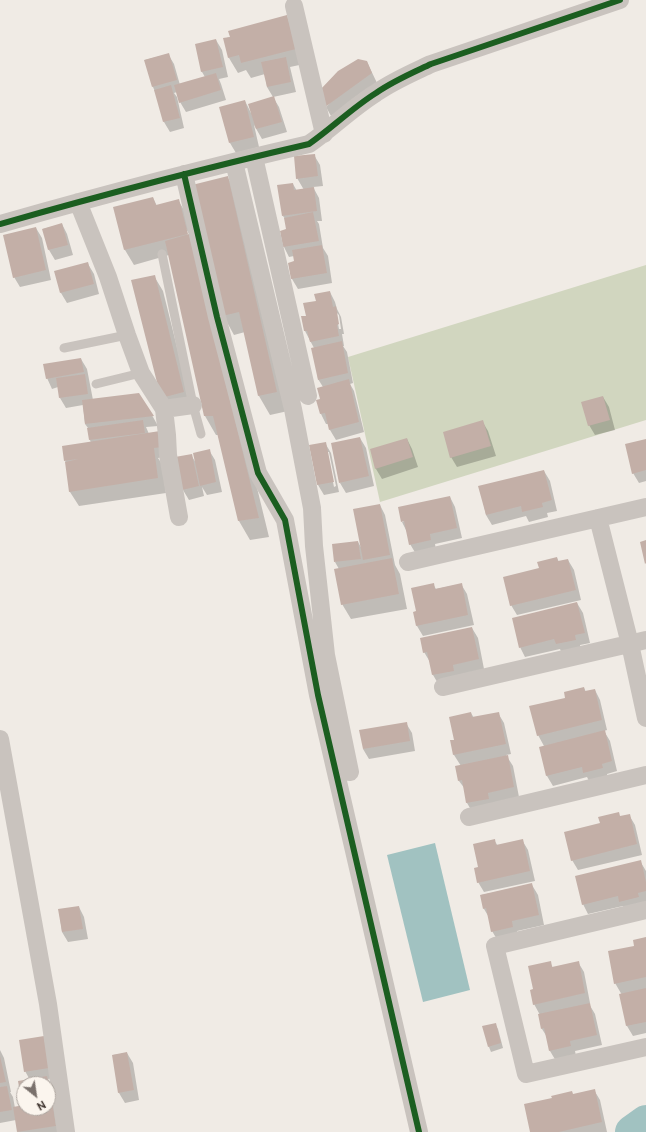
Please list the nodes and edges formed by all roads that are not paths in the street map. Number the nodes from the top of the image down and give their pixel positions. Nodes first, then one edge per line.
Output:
1 (620, 0) edge
2 (294, 6) dead end
3 (324, 134) junction
4 (254, 157) junction
5 (234, 162) junction
6 (184, 174) junction
7 (78, 202) junction
8 (0, 224) edge
9 (162, 254) dead end
10 (127, 336) junction
11 (64, 348) dead end
12 (141, 373) junction
13 (96, 384) dead end
14 (308, 396) dead end
15 (193, 405) junction
16 (164, 409) junction
17 (201, 434) dead end
18 (646, 507) edge
19 (180, 517) dead end
20 (598, 518) junction
21 (408, 562) dead end
22 (638, 642) edge
23 (442, 687) dead end
24 (646, 718) edge
25 (0, 739) edge
26 (350, 772) dead end
27 (646, 774) edge
28 (469, 817) dead end
29 (646, 910) edge
30 (646, 1047) edge
31 (66, 1132) edge
32 (419, 1132) edge

1 - 3 street
2 - 3 street
3 - 4 street
4 - 5 street
4 - 14 street
5 - 6 street
5 - 26 street
6 - 7 street
6 - 32 street
7 - 8 street
7 - 10 street
9 - 15 lane
10 - 11 lane
10 - 12 street
12 - 13 lane
12 - 16 street
15 - 16 street
15 - 17 lane
16 - 19 street
18 - 20 street
20 - 21 street
20 - 22 street
22 - 23 street
22 - 24 street
25 - 31 street
27 - 28 street
29 - 30 street

